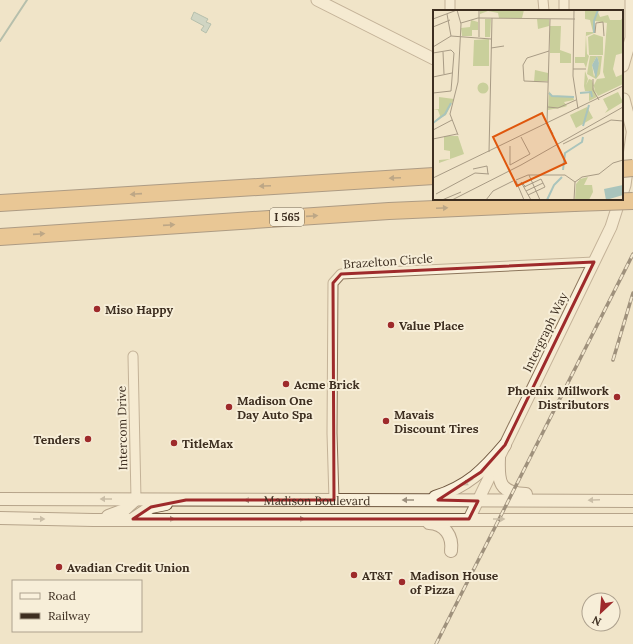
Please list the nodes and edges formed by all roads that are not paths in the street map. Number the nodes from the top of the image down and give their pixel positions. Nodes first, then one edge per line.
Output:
1 (317, 0) edge
2 (543, 0) edge
3 (631, 0) edge
4 (544, 10) edge
5 (632, 42) edge
6 (433, 58) edge
7 (626, 66) edge
8 (626, 99) edge
9 (633, 128) edge
10 (633, 168) edge
11 (623, 169) edge
12 (433, 176) edge
13 (623, 191) edge
14 (620, 200) edge
15 (633, 201) edge
16 (0, 203) edge
17 (0, 237) edge
18 (594, 262) junction
19 (133, 356) dead end
20 (504, 445) junction
21 (498, 458) junction
22 (0, 499) edge
23 (136, 499) junction
24 (186, 500) junction
25 (334, 500) junction
26 (425, 500) junction
27 (478, 501) junction
28 (577, 501) junction
29 (633, 501) edge
30 (0, 518) edge
31 (132, 519) junction
32 (469, 519) junction
33 (93, 520) junction
34 (368, 520) junction
35 (633, 520) edge
36 (452, 551) dead end

1 - 6 street
2 - 4 street
3 - 5 street
5 - 7 street
8 - 9 street
9 - 13 street
10 - 11 highway, bridge
12 -> 16 highway
14 - 18 street, Intergraph Way
17 -> 15 highway, I 565, bridge
18 - 20 street, Intergraph Way
18 - 25 street, Brazelton Circle
19 - 23 street, Intercom Drive
20 - 21 street, Intergraph Way
20 -> 26 main road
21 - 27 street, Intergraph Way
21 - 28 main road
23 -> 22 main road, Madison Boulevard
23 - 24 main road, Madison Boulevard
23 - 33 main road
25 -> 24 main road, Madison Boulevard
24 - 31 main road
26 -> 25 main road, Madison Boulevard
26 - 27 main road, Madison Boulevard
27 - 28 main road, Madison Boulevard
27 - 32 street, Intergraph Way
29 -> 28 main road, Madison Boulevard
30 -> 33 main road, Madison Boulevard
31 - 33 main road, Madison Boulevard
31 -> 34 main road, Madison Boulevard
32 - 34 main road, Madison Boulevard
32 -> 35 main road, Madison Boulevard
34 - 36 main road

